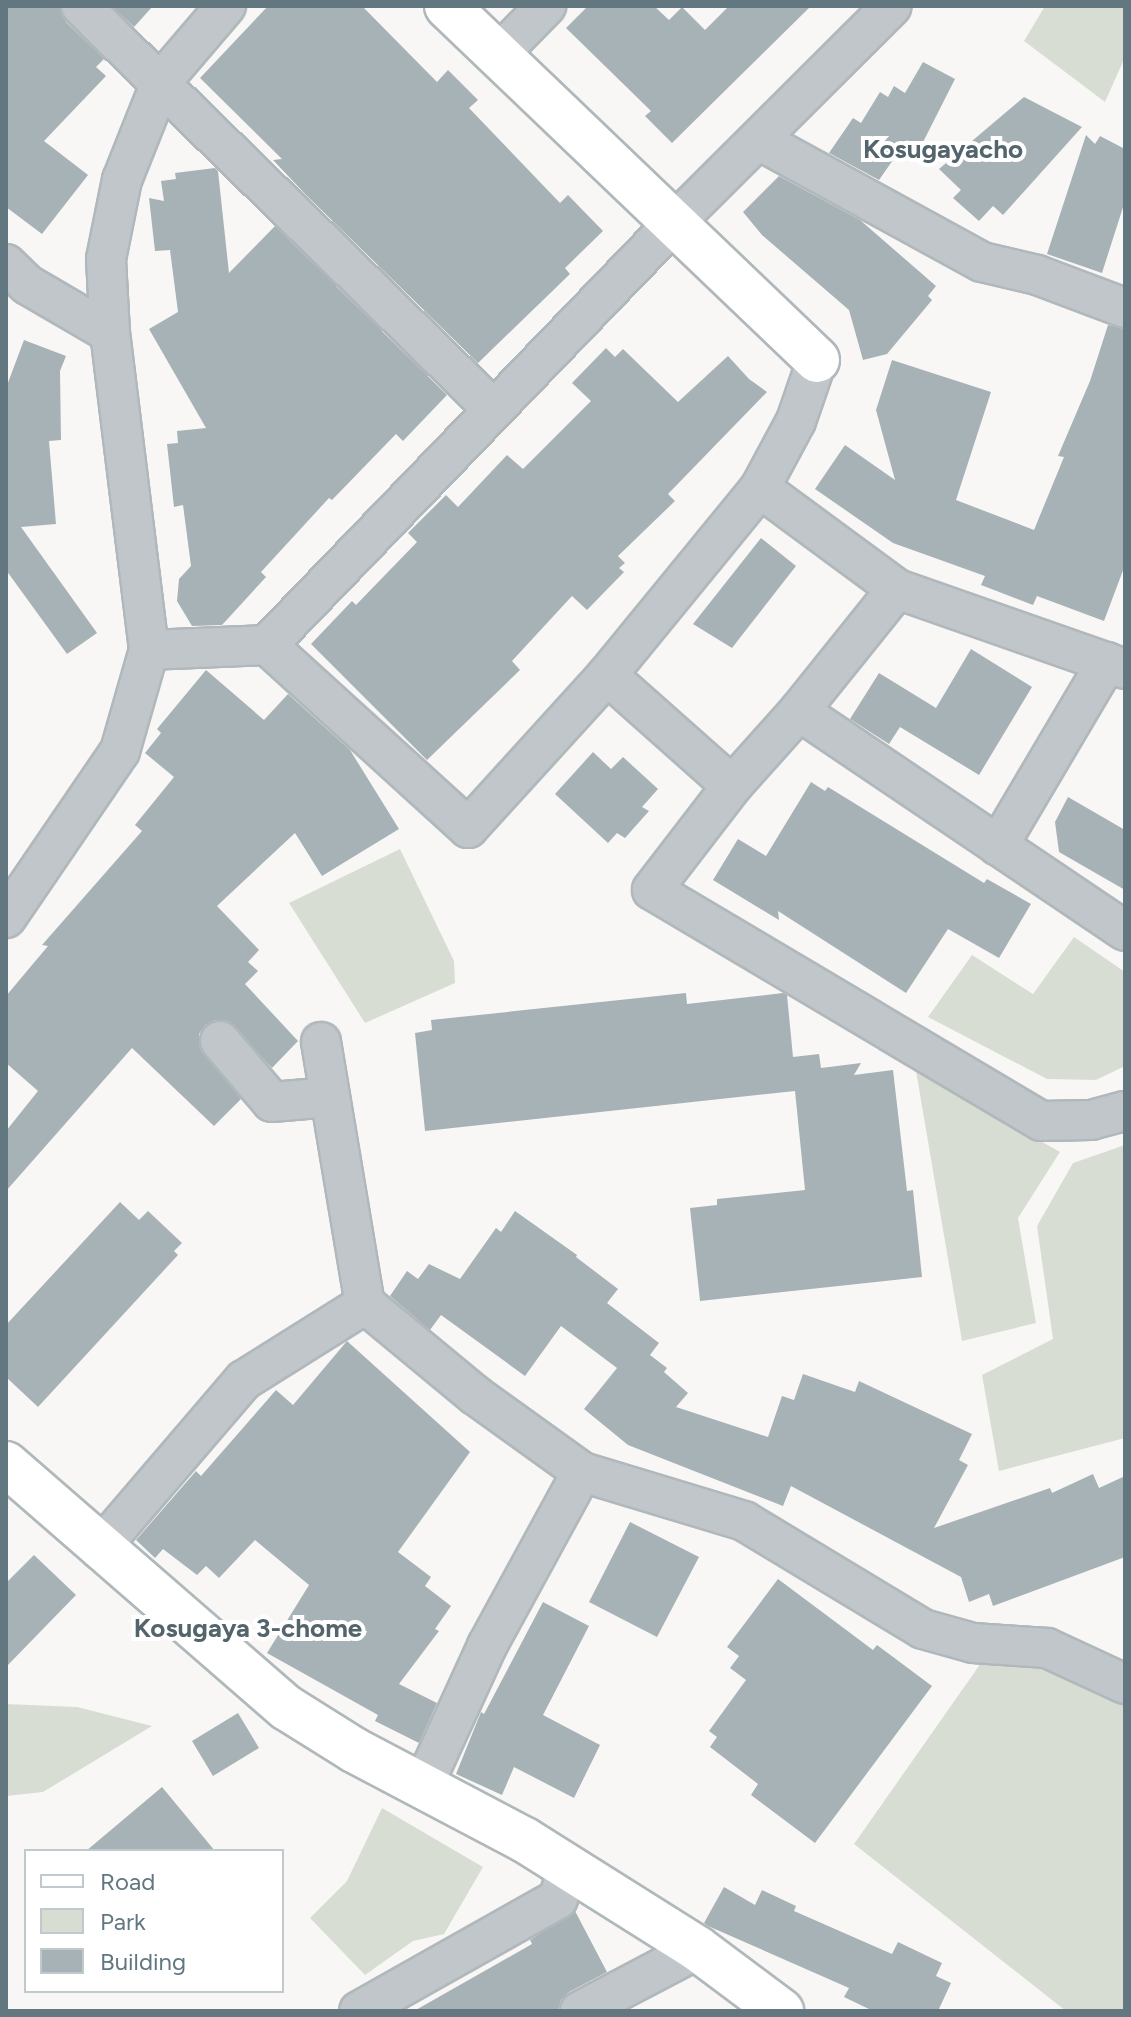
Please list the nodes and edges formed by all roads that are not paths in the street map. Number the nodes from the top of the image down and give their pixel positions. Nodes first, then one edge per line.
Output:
1 (81, 6) edge
2 (226, 6) edge
3 (447, 6) edge
4 (546, 6) edge
5 (892, 6) edge
6 (498, 55) junction
7 (161, 82) junction
8 (759, 140) junction
9 (672, 225) junction
10 (6, 264) edge
11 (1125, 308) edge
12 (110, 333) junction
13 (817, 360) joint
14 (493, 409) junction
15 (760, 488) junction
16 (897, 589) junction
17 (267, 645) junction
18 (149, 650) junction
19 (1116, 666) edge
20 (607, 675) junction
21 (799, 711) junction
22 (732, 786) junction
23 (998, 846) junction
24 (6, 918) edge
25 (1125, 931) edge
26 (220, 1041) dead end
27 (321, 1042) dead end
28 (330, 1097) junction
29 (1125, 1111) edge
30 (365, 1304) junction
31 (6, 1464) edge
32 (582, 1472) junction
33 (99, 1549) junction
34 (1125, 1684) edge
35 (423, 1786) junction
36 (568, 1868) junction
37 (698, 1949) junction
38 (359, 2011) edge
39 (580, 2011) edge
40 (781, 2011) edge

1 - 7 street
2 - 7 street
3 - 6 street
4 - 6 street
5 - 8 street
6 - 9 street
7 - 12 street
7 - 14 street
8 - 9 street
8 - 11 street
9 - 13 street
9 - 14 street
10 - 12 street
12 - 18 street
13 - 15 street
14 - 17 street
15 - 16 street
15 - 20 street
16 - 19 street
16 - 21 street
17 - 18 street
17 - 20 street
18 - 24 street
19 - 23 street
20 - 22 street
21 - 22 street
21 - 23 street
22 - 29 street
23 - 25 street
26 - 28 street
27 - 28 street
28 - 30 street
30 - 32 street
30 - 33 street
31 - 33 street
32 - 34 street
32 - 35 street
33 - 35 street
35 - 36 street
36 - 37 street
36 - 38 street
37 - 39 street
37 - 40 street

